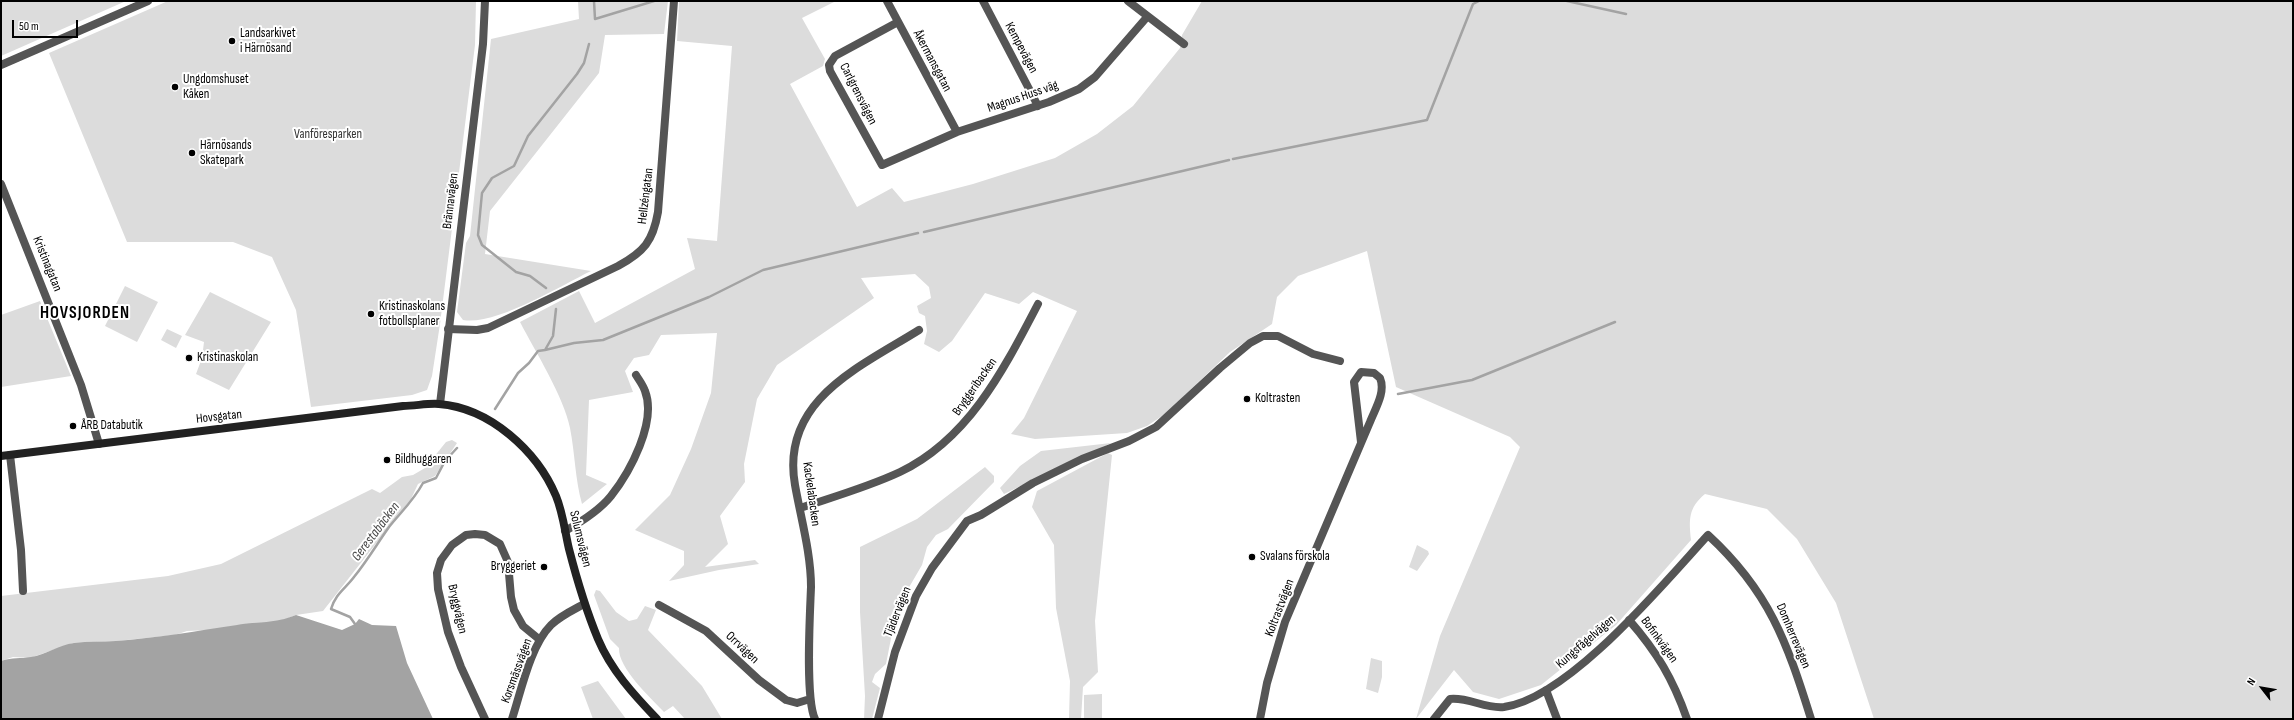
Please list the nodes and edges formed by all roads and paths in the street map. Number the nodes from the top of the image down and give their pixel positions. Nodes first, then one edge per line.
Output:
1 (148, 1) edge
2 (485, 1) edge
3 (674, 1) edge
4 (887, 1) edge
5 (983, 1) edge
6 (1128, 1) edge
7 (1147, 17) junction
8 (898, 22) junction
9 (1184, 44) dead end
10 (1, 65) edge
11 (1038, 106) junction
12 (957, 132) junction
13 (882, 165) joint
14 (1, 184) edge
15 (5, 204) edge
16 (1038, 304) dead end
17 (448, 329) junction
18 (919, 330) dead end
19 (1340, 360) dead end
20 (636, 375) dead end
21 (440, 404) junction
22 (1361, 442) junction
23 (99, 444) junction
24 (10, 455) junction
25 (1, 456) edge
26 (800, 508) junction
27 (565, 531) junction
28 (1708, 535) joint
29 (23, 591) dead end
30 (584, 604) junction
31 (659, 605) dead end
32 (1629, 620) junction
33 (540, 640) junction
34 (1546, 690) junction
35 (810, 699) junction
36 (485, 719) edge
37 (512, 719) edge
38 (657, 719) edge
39 (815, 719) edge
40 (878, 719) edge
41 (1260, 719) edge
42 (1434, 719) edge
43 (1557, 719) edge
44 (1687, 719) edge
45 (1811, 719) edge

1 - 10 street
2 - 17 street, Brännavägen
3 - 17 street, Hellzéngatan
4 - 8 street, Åkermansgatan
5 - 11 street, Kempevägen
6 - 7 street
7 - 9 street
7 - 11 street, Magnus Huss väg
8 - 12 street, Åkermansgatan
8 - 13 street, Carlgrensvägen
11 - 12 street, Magnus Huss väg
12 - 13 street, Magnus Huss väg
14 - 15 street, Kristinagatan
15 - 23 street, Kristinagatan
16 - 26 street, Bryggeribacken
17 - 21 street, Brännavägen
18 - 26 street, Kackelabacken
19 - 40 street, Tjädervägen
20 - 27 street
21 - 23 main road, Hovsgatan
21 - 27 main road, Solumsvägen
22 - 22 street, Koltrastvägen
22 - 41 street, Koltrastvägen
23 - 24 main road, Hovsgatan
24 - 25 main road, Hovsgatan
24 - 29 street
26 - 35 street, Kackelabacken
27 - 30 main road, Solumsvägen
28 - 32 street, Kungsfågelvägen
28 - 45 street, Domherrevägen
30 - 33 street, Korsmässvägen
30 - 38 main road, Solumsvägen
31 - 35 street, Orrvägen
32 - 34 street, Kungsfågelvägen
32 - 44 street, Bofinkvägen
33 - 36 street, Bryggvägen
33 - 37 street, Korsmässvägen
34 - 42 street, Kungsfågelvägen
34 - 43 street
35 - 39 street, Kackelabacken

